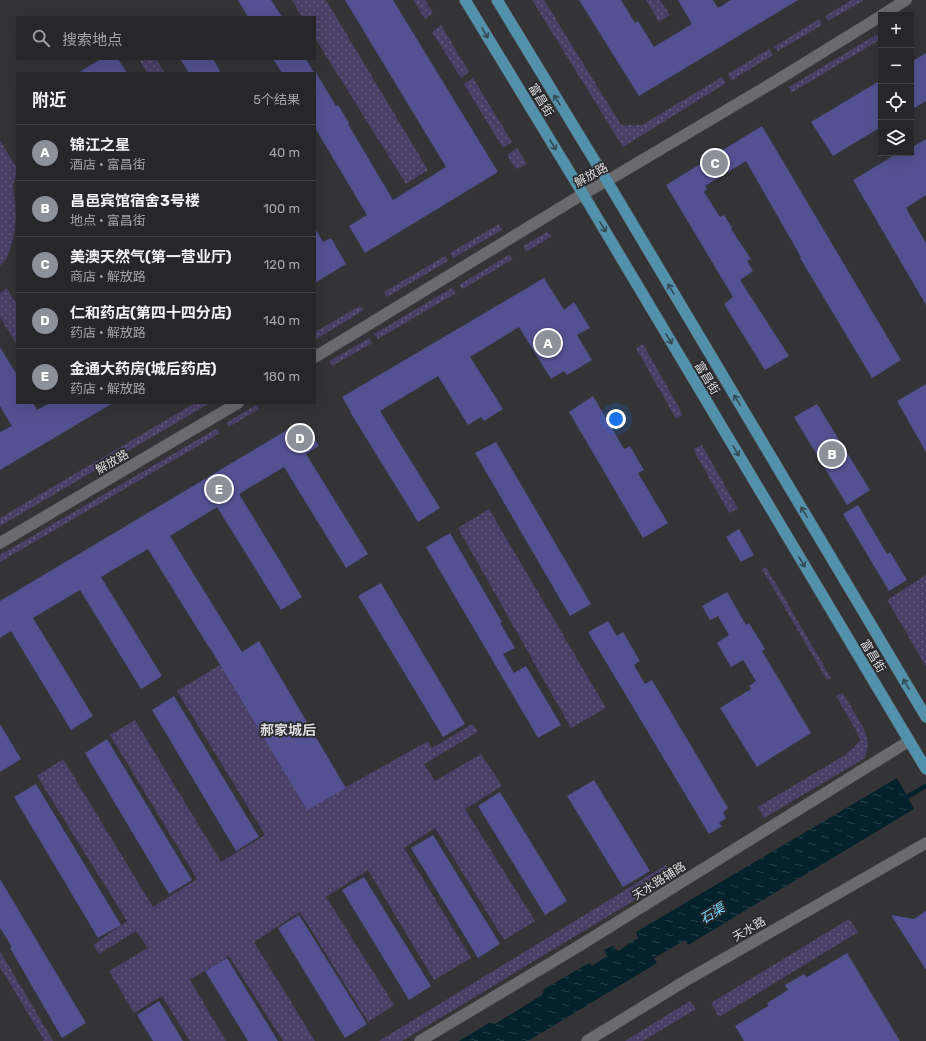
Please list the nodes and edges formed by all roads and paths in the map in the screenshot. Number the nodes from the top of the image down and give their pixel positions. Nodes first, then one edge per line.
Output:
1 (465, 0) edge
2 (497, 0) edge
3 (906, 0) edge
4 (887, 12) edge
5 (878, 17) edge
6 (607, 181) junction
7 (583, 194) junction
8 (316, 356) edge
9 (236, 404) edge
10 (0, 543) edge
11 (926, 717) edge
12 (909, 741) junction
13 (926, 769) edge
14 (926, 842) edge
15 (420, 1041) edge
16 (587, 1041) edge

1 -> 7 main road, 富昌街
6 -> 2 main road, 富昌街
3 - 4 street, 解放路
5 - 6 street, 解放路
6 - 7 street, 解放路
11 -> 6 main road, 富昌街
7 - 8 street, 解放路
7 -> 12 main road, 富昌街
9 - 10 street, 解放路
12 - 13 main road, 富昌街
12 - 15 street, 天水路辅路
14 - 16 street, 天水路

